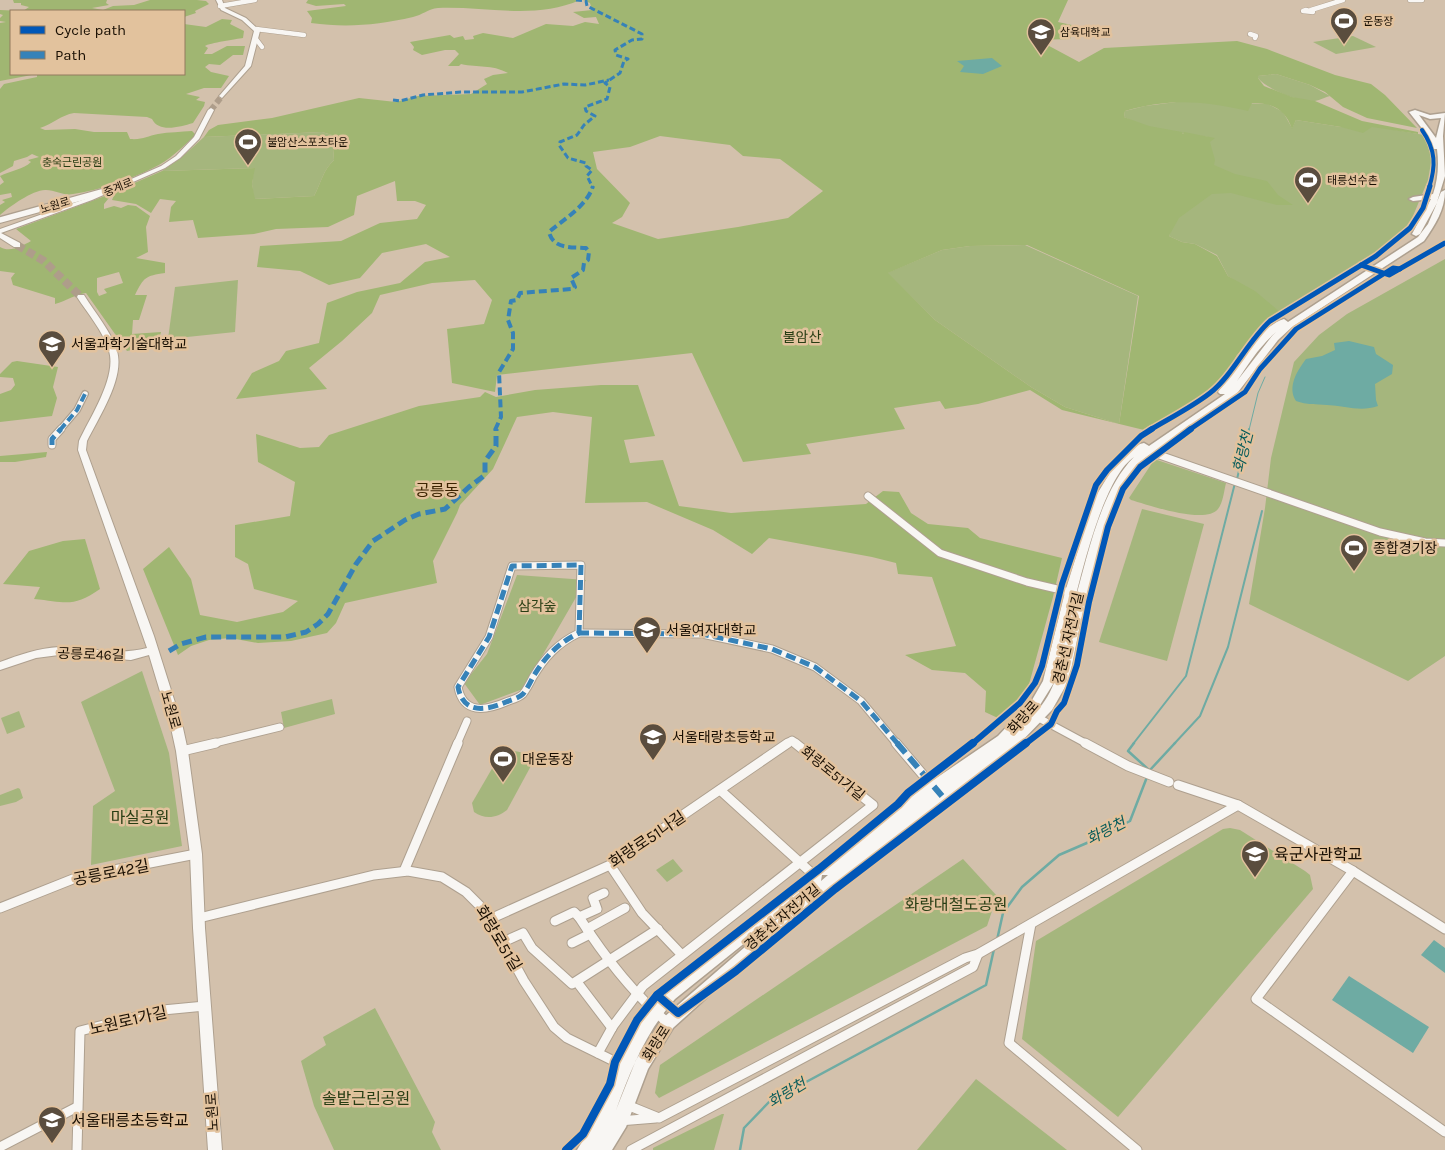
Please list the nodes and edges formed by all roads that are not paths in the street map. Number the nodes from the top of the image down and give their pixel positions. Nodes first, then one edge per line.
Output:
1 (255, 0) edge
2 (1343, 0) edge
3 (1410, 0) edge
4 (1422, 0) edge
5 (220, 2) edge
6 (1311, 10) dead end
7 (256, 29) junction
8 (304, 34) dead end
9 (1250, 34) dead end
10 (1254, 38) dead end
11 (256, 39) junction
12 (262, 47) dead end
13 (222, 96) tunnel mouth
14 (211, 110) tunnel mouth
15 (1413, 112) junction
16 (1445, 116) edge
17 (1442, 124) edge
18 (1442, 157) junction
19 (110, 190) junction
20 (1441, 195) edge
21 (1428, 211) junction
22 (0, 220) edge
23 (1432, 224) junction
24 (0, 230) edge
25 (0, 235) edge
26 (17, 245) tunnel mouth
27 (81, 297) tunnel mouth
28 (86, 394) dead end
29 (52, 445) dead end
30 (1144, 450) junction
31 (868, 496) dead end
32 (1445, 543) edge
33 (1076, 594) junction
34 (579, 633) junction
35 (153, 650) junction
36 (0, 666) edge
37 (1033, 715) junction
38 (467, 721) dead end
39 (280, 727) dead end
40 (792, 740) joint
41 (182, 751) junction
42 (1168, 782) dead end
43 (1178, 785) dead end
44 (934, 787) junction
45 (720, 790) junction
46 (942, 796) junction
47 (1238, 805) junction
48 (196, 854) junction
49 (801, 862) junction
50 (610, 865) junction
51 (404, 871) junction
52 (1353, 871) junction
53 (820, 873) junction
54 (604, 893) dead end
55 (0, 908) edge
56 (625, 908) dead end
57 (579, 917) junction
58 (199, 918) junction
59 (490, 919) junction
60 (555, 921) dead end
61 (1030, 924) junction
62 (658, 929) junction
63 (1445, 929) edge
64 (588, 932) junction
65 (503, 942) junction
66 (572, 943) dead end
67 (681, 954) junction
68 (978, 954) junction
69 (611, 961) junction
70 (577, 982) junction
71 (636, 992) junction
72 (205, 1006) junction
73 (653, 1012) junction
74 (668, 1023) junction
75 (612, 1028) junction
76 (598, 1053) junction
77 (624, 1066) junction
78 (627, 1105) junction
79 (77, 1107) junction
80 (658, 1118) junction
81 (612, 1121) junction
82 (1445, 1132) edge
83 (0, 1147) edge
84 (77, 1150) edge
85 (215, 1150) edge
86 (586, 1150) edge
87 (602, 1150) edge
88 (632, 1150) edge
89 (1138, 1150) edge

1 - 5 street
2 - 6 street
3 - 4 street
5 - 7 main road
7 - 8 street
7 - 11 main road
9 - 10 street
11 - 12 street
11 - 13 main road
14 - 19 main road, 중계로
15 - 16 main road
15 - 17 main road
15 - 18 main road
16 - 17 main road
17 - 18 main road
18 - 20 main road
19 - 22 street, 노원로
19 - 24 main road, 중계로
20 - 21 main road, 화랑로
20 - 21 main road
20 - 23 main road, 화랑로
21 - 23 main road
21 - 30 main road, 화랑로
23 - 30 main road, 화랑로
25 - 26 main road
27 - 35 main road, 노원로
28 - 29 street
30 - 32 street
30 - 33 main road, 화랑로
31 - 33 street
33 - 37 main road, 화랑로
34 - 34 street
34 - 44 street
35 - 36 main road, 공릉로46길
35 - 41 main road, 노원로
37 - 42 street
37 - 44 main road, 화랑로
37 - 46 main road, 화랑로
38 - 51 street
39 - 41 street
40 - 45 street, 화랑로51나길
40 - 49 street, 화랑로51가길
41 - 48 main road, 노원로
43 - 47 street
44 - 46 street
44 - 53 main road, 화랑로
45 - 49 street
45 - 50 street, 화랑로51나길
46 - 74 main road, 화랑로
47 - 52 street
47 - 61 street
48 - 55 street, 공릉로42길
48 - 58 main road, 노원로
49 - 53 street
49 - 67 street, 화랑로51가길
50 - 59 street, 화랑로51나길
50 - 62 street
51 - 58 street, 화랑로51길
51 - 59 street, 화랑로51길
52 - 63 street
52 - 82 street
53 - 73 main road, 화랑로
54 - 57 street
56 - 64 street
57 - 60 street
57 - 64 street
58 - 72 main road, 노원로
59 - 65 street, 화랑로51길
61 - 68 street
61 - 89 street
62 - 67 street
62 - 69 street
64 - 66 street
64 - 69 street
65 - 70 street
65 - 76 street, 화랑로51길
67 - 71 street, 화랑로51가길
68 - 80 street
68 - 88 street
69 - 70 street
69 - 71 street
70 - 75 street
71 - 73 street
71 - 75 street, 화랑로51가길
72 - 79 street, 노원로1가길
72 - 85 main road, 노원로
73 - 74 street
73 - 77 main road, 화랑로
74 - 78 main road, 화랑로
75 - 76 street, 화랑로51가길
76 - 77 street, 화랑로51길
77 - 81 main road, 화랑로
78 - 80 street
78 - 81 main road, 화랑로
79 - 83 street
79 - 84 street, 노원로1가길
80 - 81 street
81 - 86 main road, 화랑로
81 - 87 main road, 화랑로

